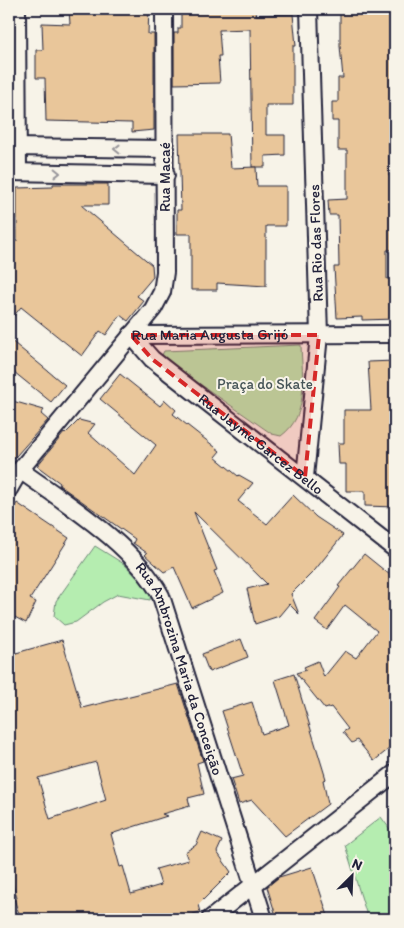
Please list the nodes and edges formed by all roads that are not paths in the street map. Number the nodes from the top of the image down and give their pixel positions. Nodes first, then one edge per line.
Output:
1 (17, 9) edge
2 (164, 9) edge
3 (309, 9) edge
4 (13, 147) edge
5 (165, 149) junction
6 (13, 172) edge
7 (166, 175) junction
8 (395, 334) edge
9 (131, 335) junction
10 (319, 335) junction
11 (20, 470) junction
12 (305, 478) junction
13 (9, 489) edge
14 (395, 549) edge
15 (395, 773) edge
16 (255, 886) junction
17 (210, 919) edge
18 (264, 919) edge

1 - 4 street
2 - 5 street, Rua Macaé
3 - 10 street, Rua Rio das Flores
5 -> 4 street
4 - 6 street
5 - 7 street, Rua Macaé
6 -> 7 street
7 - 9 street, Rua Macaé
8 - 10 street, Rua Maria Augusta Grijó
9 - 10 street, Rua Maria Augusta Grijó
9 - 11 street, Rua Maria Augusta Grijó
9 - 12 street, Rua Jayme Garcez Bello
10 - 12 street, Rua Rio das Flores
11 - 13 street, Rua Maria Augusta Grijó
11 - 16 street, Rua Ambrozina Maria da Conceição
12 - 14 street, Rua Jayme Garcez Bello
15 - 16 street
16 - 17 street
16 - 18 street, Rua Ambrozina Maria da Conceição

